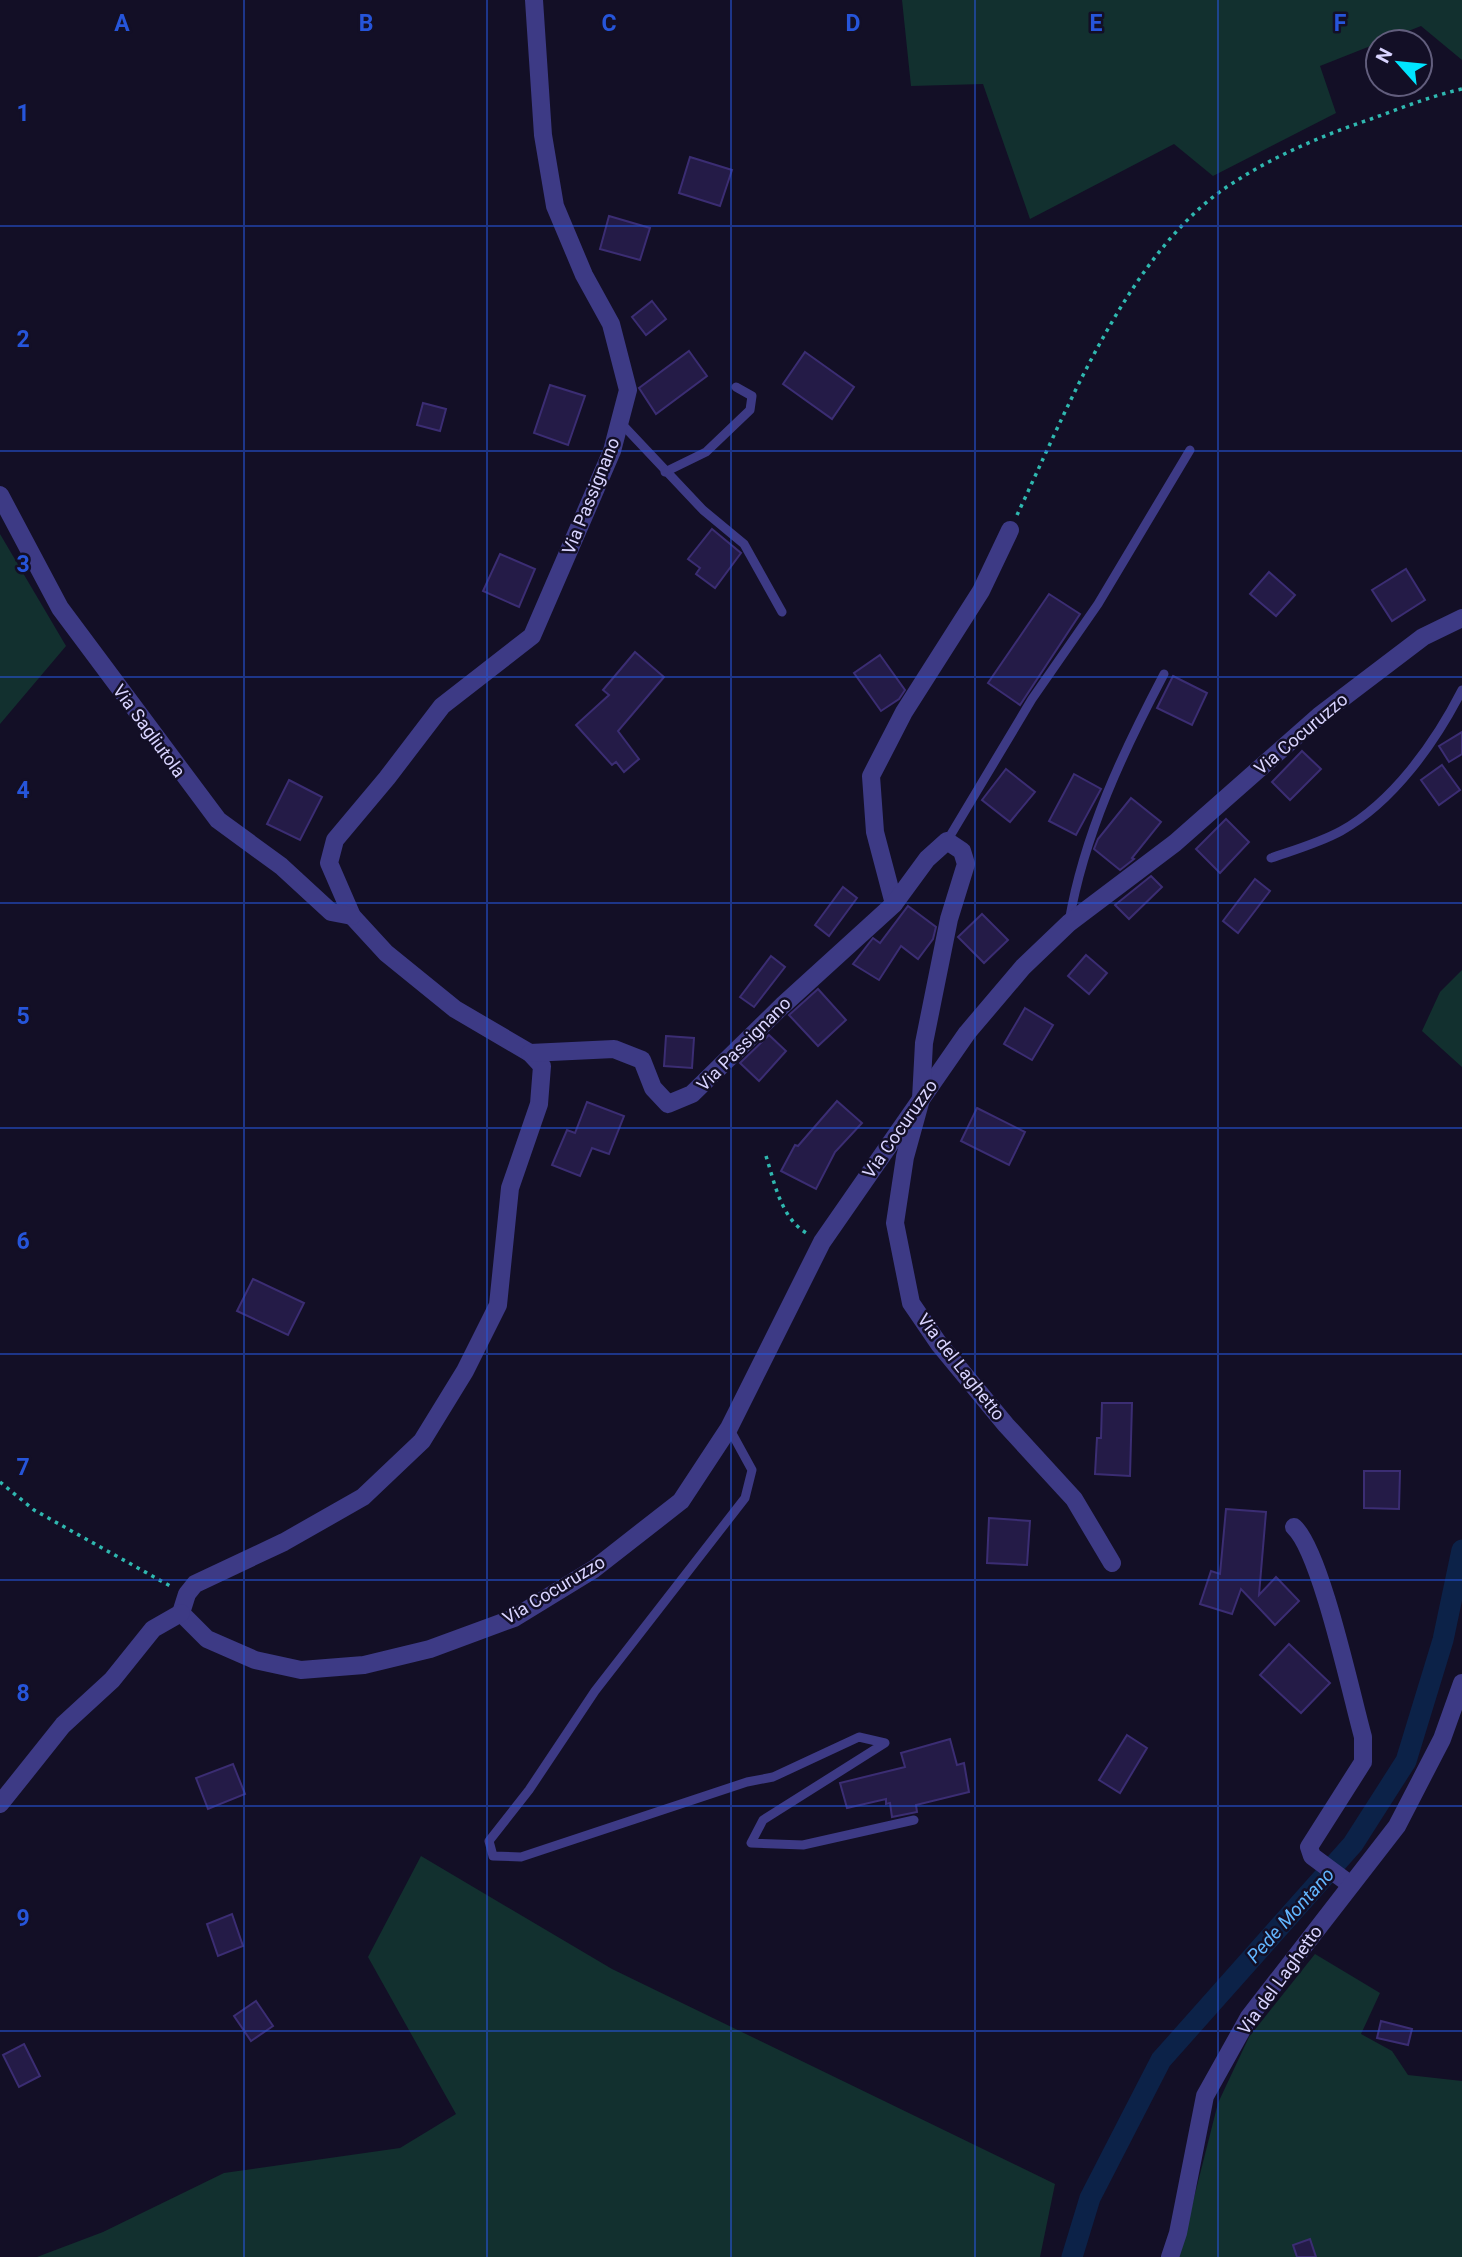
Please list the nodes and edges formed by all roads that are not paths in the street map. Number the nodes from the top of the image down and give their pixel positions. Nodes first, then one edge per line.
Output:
1 (534, 0) edge
2 (736, 387) dead end
3 (620, 422) junction
4 (1190, 450) dead end
5 (665, 472) junction
6 (0, 495) edge
7 (1010, 530) road end
8 (782, 612) dead end
9 (1462, 618) edge
10 (1164, 674) dead end
11 (1462, 691) edge
12 (947, 841) junction
13 (1271, 859) dead end
14 (894, 904) junction
15 (352, 916) junction
16 (1069, 923) junction
17 (530, 1054) junction
18 (921, 1098) junction
19 (729, 1428) junction
20 (1294, 1527) dead end
21 (1112, 1563) dead end
22 (180, 1613) junction
23 (1462, 1684) edge
24 (0, 1804) edge
25 (914, 1820) dead end
26 (1352, 1879) junction
27 (1170, 2257) edge

1 - 3 street, Via Passignano
2 - 5 lane
3 - 5 lane
3 - 15 street, Via Passignano
4 - 12 lane
5 - 8 lane
6 - 15 street, Via Sagliutola
7 - 14 street
9 - 16 street, Via Cocuruzzo
10 - 16 lane
11 - 13 lane
12 - 14 street, Via Passignano
12 - 18 street
14 - 17 street, Via Passignano
15 - 17 street
16 - 18 street, Via Cocuruzzo
17 - 22 street
18 - 19 street, Via Cocuruzzo
18 - 21 street, Via del Laghetto
19 - 22 street, Via Cocuruzzo
19 - 25 lane
20 - 26 street
22 - 24 street
23 - 26 street, Via del Laghetto
26 - 27 street, Via del Laghetto

